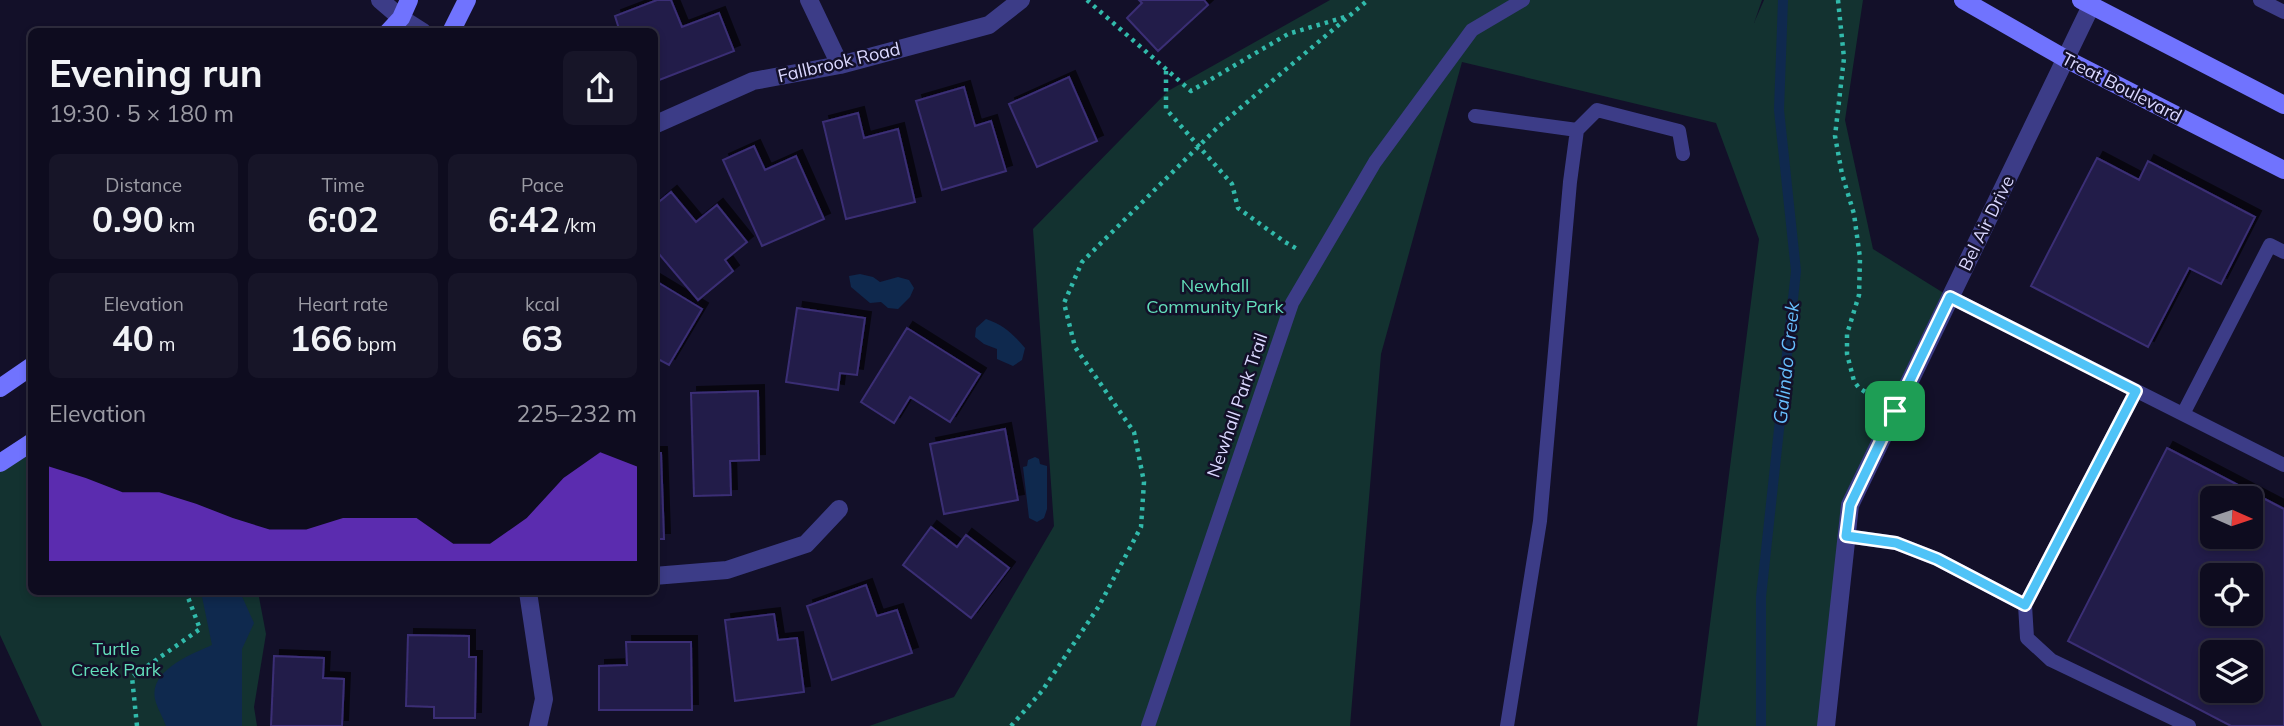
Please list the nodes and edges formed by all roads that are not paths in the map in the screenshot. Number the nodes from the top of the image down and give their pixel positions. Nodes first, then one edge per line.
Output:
1 (380, 0) edge
2 (409, 0) edge
3 (467, 0) edge
4 (809, 0) edge
5 (1021, 0) edge
6 (1523, 0) edge
7 (1963, 0) edge
8 (2260, 0) edge
9 (2089, 2) edge
10 (2284, 12) edge
11 (401, 18) junction
12 (392, 28) edge
13 (417, 28) edge
14 (453, 28) edge
15 (2066, 59) junction
16 (840, 65) junction
17 (2284, 105) edge
18 (1475, 116) dead end
19 (658, 123) edge
20 (1577, 130) junction
21 (1683, 154) dead end
22 (2284, 170) edge
23 (2284, 252) edge
24 (1950, 297) junction
25 (28, 369) edge
26 (0, 388) edge
27 (2136, 391) junction
28 (2183, 414) junction
29 (28, 445) edge
30 (0, 463) edge
31 (2284, 465) edge
32 (839, 509) dead end
33 (1846, 536) junction
34 (658, 576) edge
35 (528, 595) edge
36 (2025, 605) junction
37 (538, 726) edge
38 (1148, 726) edge
39 (1507, 726) edge
40 (1826, 726) edge
41 (2189, 726) edge

1 - 11 street
2 - 11 main road
3 - 14 main road
4 - 16 street
5 - 16 street, Fallbrook Road
6 - 38 lane, Newhall Park Trail
7 - 15 main road, Treat Boulevard
8 - 10 lane
9 - 15 street, Bel Air Drive
9 - 17 main road
11 - 12 main road
11 - 13 street
15 - 22 main road, Treat Boulevard
15 - 24 street, Bel Air Drive
16 - 19 street, Fallbrook Road
18 - 20 lane
20 - 21 lane
20 - 39 lane
23 - 28 lane
24 - 27 lane
24 - 33 street, Bel Air Drive
25 - 26 main road
27 - 28 lane
27 - 36 lane
28 - 31 lane
29 - 30 main road
32 - 34 street
33 - 36 lane
33 - 40 street, Bel Air Drive
35 - 37 street
36 - 41 lane

